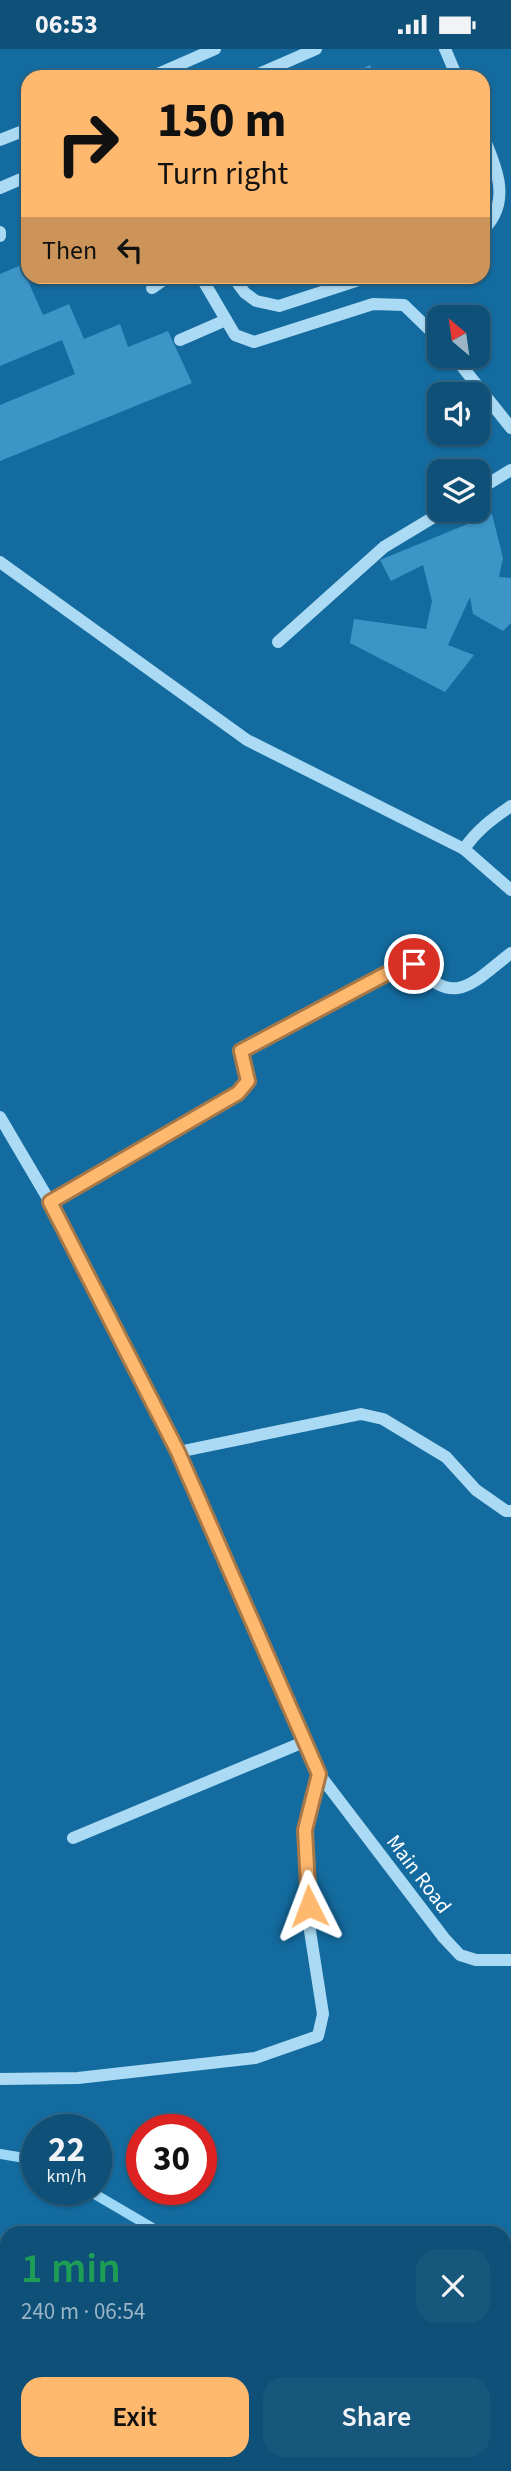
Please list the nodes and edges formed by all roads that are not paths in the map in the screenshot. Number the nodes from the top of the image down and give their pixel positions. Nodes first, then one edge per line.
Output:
1 (215, 49) edge
2 (316, 49) edge
3 (445, 49) edge
4 (167, 70) edge
5 (268, 70) edge
6 (454, 70) edge
7 (21, 132) edge
8 (0, 140) edge
9 (490, 152) edge
10 (21, 179) edge
11 (0, 188) edge
12 (490, 223) edge
13 (160, 284) edge
14 (205, 284) edge
15 (238, 284) edge
16 (347, 284) edge
17 (152, 288) dead end
18 (226, 320) junction
19 (427, 327) edge
20 (180, 340) dead end
21 (463, 368) edge
22 (511, 428) edge
23 (511, 470) edge
24 (490, 483) edge
25 (427, 521) edge
26 (0, 562) edge
27 (278, 642) dead end
28 (511, 806) edge
29 (464, 849) junction
30 (511, 890) edge
31 (511, 953) edge
32 (0, 1117) edge
33 (50, 1202) junction
34 (178, 1452) junction
35 (511, 1511) edge
36 (306, 1741) junction
37 (319, 1774) junction
38 (73, 1838) dead end
39 (511, 1960) edge
40 (0, 2079) edge

1 - 4 street
2 - 5 street
3 - 6 street
7 - 8 street
9 - 12 street
10 - 11 street
13 - 17 street
14 - 18 street
15 - 16 street
18 - 19 street
18 - 20 street
21 - 22 street
23 - 24 street
25 - 27 street
26 - 29 street
28 - 29 street
29 - 30 street
31 - 33 street
32 - 33 street, Main Road
33 - 34 street, Main Road
34 - 35 street
34 - 36 street, Main Road
36 - 37 street, Main Road
36 - 38 street
37 - 39 street, Main Road
37 - 40 street

